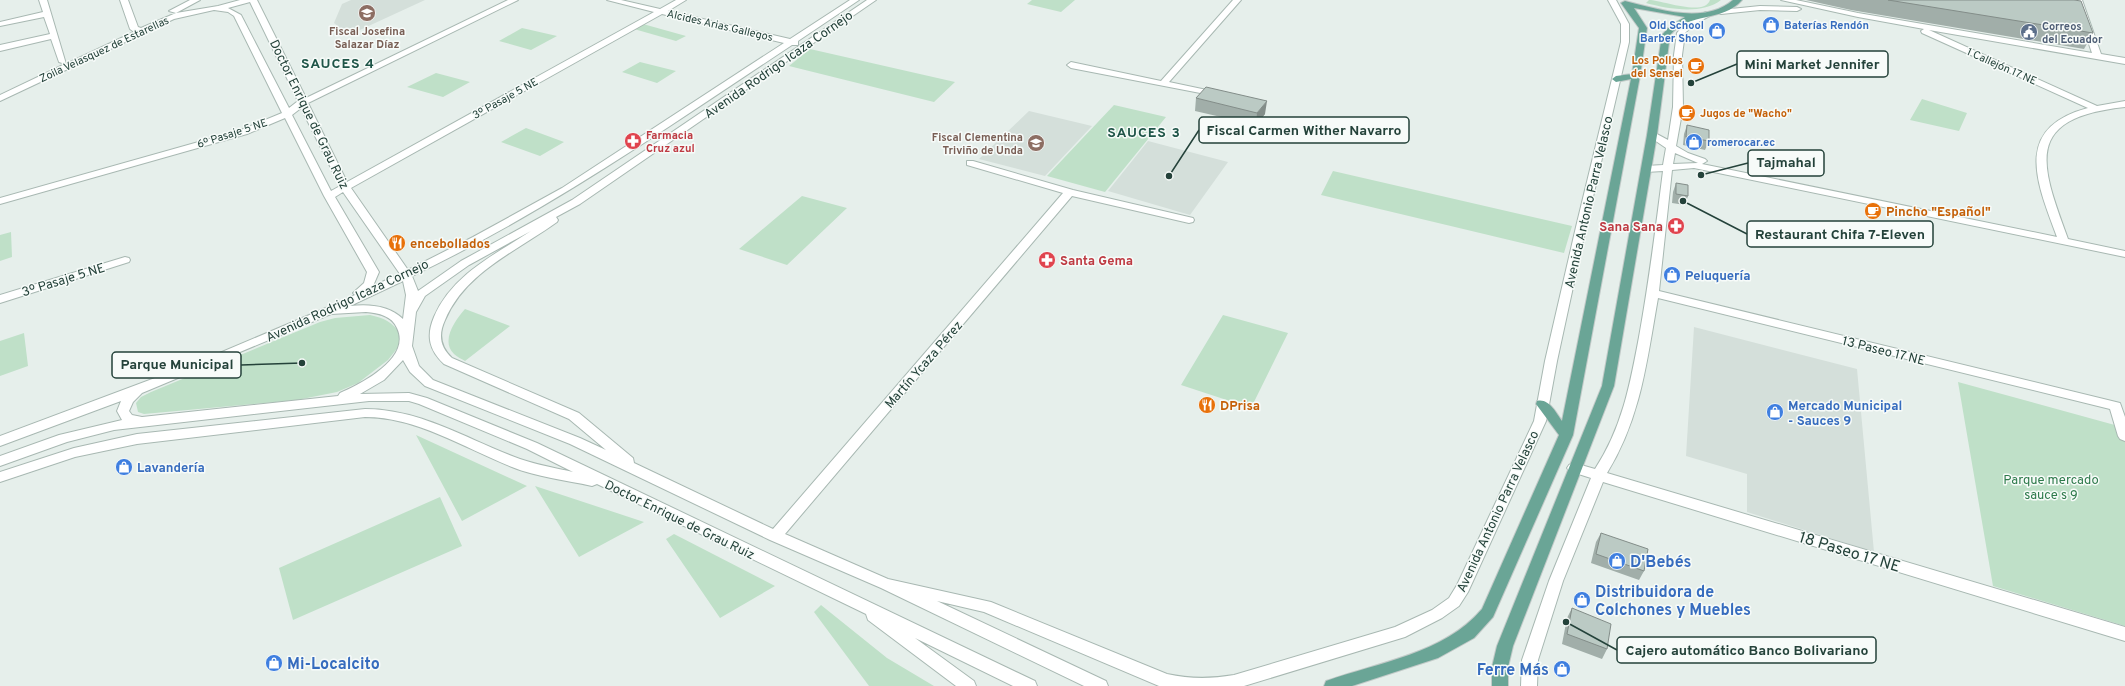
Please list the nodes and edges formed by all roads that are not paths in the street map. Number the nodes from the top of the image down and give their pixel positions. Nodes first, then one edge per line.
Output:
1 (43, 0) edge
2 (124, 0) edge
3 (196, 0) edge
4 (249, 0) edge
5 (253, 0) edge
6 (514, 0) edge
7 (611, 0) edge
8 (643, 0) edge
9 (682, 0) edge
10 (855, 0) edge
11 (872, 0) edge
12 (1237, 0) edge
13 (1612, 0) edge
14 (1738, 0) edge
15 (1785, 0) edge
16 (2078, 0) edge
17 (1622, 2) edge
18 (209, 4) edge
19 (222, 5) edge
20 (671, 6) junction
21 (662, 12) junction
22 (1721, 12) junction
23 (47, 14) junction
24 (1704, 14) junction
25 (1858, 16) junction
26 (0, 24) edge
27 (1910, 24) junction
28 (138, 30) junction
29 (54, 36) junction
30 (801, 36) junction
31 (814, 39) junction
32 (791, 42) junction
33 (806, 45) junction
34 (0, 48) edge
35 (2097, 56) junction
36 (2125, 61) edge
37 (63, 62) junction
38 (1071, 64) dead end
39 (1636, 76) junction
40 (1616, 79) junction
41 (1163, 84) junction
42 (0, 91) edge
43 (1224, 97) edge
44 (0, 98) edge
45 (302, 103) junction
46 (2125, 104) edge
47 (2095, 108) junction
48 (287, 114) junction
49 (1652, 135) junction
50 (1672, 148) junction
51 (970, 163) dead end
52 (1668, 166) junction
53 (1646, 169) junction
54 (345, 188) junction
55 (1070, 192) junction
56 (329, 196) junction
57 (0, 200) edge
58 (576, 202) junction
59 (1189, 220) dead end
60 (2063, 237) junction
61 (2125, 246) edge
62 (2125, 254) edge
63 (126, 260) dead end
64 (406, 275) junction
65 (1653, 294) junction
66 (0, 299) edge
67 (346, 303) junction
68 (409, 316) junction
69 (307, 320) junction
70 (405, 340) junction
71 (144, 388) junction
72 (320, 402) junction
73 (1542, 404) junction
74 (145, 421) junction
75 (1566, 435) junction
76 (2125, 436) edge
77 (0, 441) edge
78 (0, 462) edge
79 (1574, 468) junction
80 (639, 471) junction
81 (1599, 475) junction
82 (0, 477) edge
83 (611, 485) junction
84 (775, 536) junction
85 (886, 584) junction
86 (853, 600) junction
87 (2125, 634) edge
88 (968, 686) edge
89 (1029, 686) edge
90 (1100, 686) edge
91 (1332, 686) edge
92 (1500, 686) edge
93 (1529, 686) edge

1 - 23 street
2 - 28 street
3 - 28 street, Zoila Velasquez de Estarellas
4 - 19 street
5 - 45 street, Doctor Enrique de Grau Ruiz
6 - 45 street, 6º Pasaje 5 NE
7 - 21 street, Alcides Arias Gallegos
8 - 20 street, Alcides Arias Gallegos
9 - 20 street, 3º Pasaje 5 NE
10 - 30 street, Avenida Rodrigo Icaza Cornejo
11 - 31 street, Avenida Rodrigo Icaza Cornejo
12 - 41 street
13 - 40 street, Avenida Antonio Parra Velasco
14 - 22 main road
15 - 25 street
16 - 35 street
17 - 24 main road
17 - 39 main road, Avenida Antonio Parra Velasco
18 - 19 street
18 - 28 street, Zoila Velasquez de Estarellas
19 - 48 street, Doctor Enrique de Grau Ruiz
20 - 21 street, 3º Pasaje 5 NE
20 - 30 street, Alcides Arias Gallegos
21 - 32 street, Alcides Arias Gallegos
21 - 54 street, 3º Pasaje 5 NE
22 - 24 main road
22 - 25 street
23 - 26 street
23 - 29 street
24 - 49 main road
24 - 50 street
25 - 27 street
27 - 35 street
27 - 47 street, 1 Callejón 17 NE
28 - 37 street, Zoila Velasquez de Estarellas
28 - 44 street, Zoila Velasquez de Estarellas
29 - 34 street
29 - 37 street
30 - 31 street, Alcides Arias Gallegos
30 - 32 street, Avenida Rodrigo Icaza Cornejo
31 - 33 street, Avenida Rodrigo Icaza Cornejo
32 - 33 street, Alcides Arias Gallegos
32 - 64 street, Avenida Rodrigo Icaza Cornejo
33 - 58 street, Avenida Rodrigo Icaza Cornejo
35 - 36 street
37 - 42 street, Zoila Velasquez de Estarellas
38 - 41 street
39 - 40 main road
39 - 75 main road, Avenida Antonio Parra Velasco
40 - 73 street, Avenida Antonio Parra Velasco
41 - 43 street
45 - 48 street, 6º Pasaje 5 NE
45 - 54 street, Doctor Enrique de Grau Ruiz
46 - 47 street
47 - 60 street
48 - 56 street, Doctor Enrique de Grau Ruiz
48 - 57 street, 6º Pasaje 5 NE
49 - 50 street
49 - 53 main road
50 - 52 street
50 - 60 street
51 - 55 street
52 - 53 street
52 - 60 street
52 - 65 street
53 - 79 main road
54 - 56 street, 3º Pasaje 5 NE
54 - 64 street, Doctor Enrique de Grau Ruiz
55 - 59 street
55 - 84 street, Martín Ycaza Pérez
56 - 67 street, Doctor Enrique de Grau Ruiz
58 - 68 street, Avenida Rodrigo Icaza Cornejo
58 - 80 street, Doctor Enrique de Grau Ruiz
60 - 61 street
60 - 62 street
63 - 66 street, 3º Pasaje 5 NE
64 - 67 street, Avenida Rodrigo Icaza Cornejo
64 - 68 street, Doctor Enrique de Grau Ruiz
65 - 76 street, 13 Paseo 17 NE
65 - 81 street
67 - 69 street, Avenida Rodrigo Icaza Cornejo
68 - 70 street, Doctor Enrique de Grau Ruiz
69 - 70 street
69 - 71 street, Avenida Rodrigo Icaza Cornejo
70 - 72 street
70 - 80 street, Doctor Enrique de Grau Ruiz
71 - 74 street
71 - 77 street, Avenida Rodrigo Icaza Cornejo
72 - 74 street
72 - 83 street, Doctor Enrique de Grau Ruiz
73 - 75 main road
73 - 85 street, Avenida Antonio Parra Velasco
74 - 78 street
75 - 91 main road, Avenida Antonio Parra Velasco
79 - 81 street, 18 Paseo 17 NE
79 - 92 main road
80 - 84 street, Doctor Enrique de Grau Ruiz
81 - 87 street, 18 Paseo 17 NE
81 - 93 street
82 - 83 street
83 - 86 street, Doctor Enrique de Grau Ruiz
84 - 85 street, Doctor Enrique de Grau Ruiz
85 - 90 street, Doctor Enrique de Grau Ruiz
86 - 88 street
86 - 89 street, Doctor Enrique de Grau Ruiz

